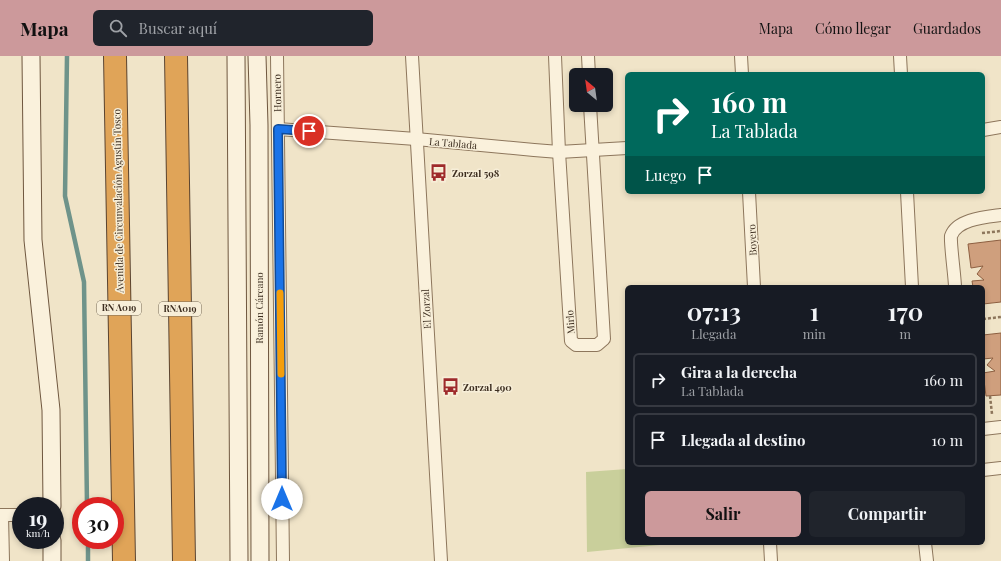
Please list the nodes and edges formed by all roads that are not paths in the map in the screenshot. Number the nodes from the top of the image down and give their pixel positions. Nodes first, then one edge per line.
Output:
1 (31, 56) edge
2 (115, 56) edge
3 (176, 56) edge
4 (236, 56) edge
5 (257, 56) edge
6 (277, 56) edge
7 (412, 56) edge
8 (555, 56) edge
9 (588, 56) edge
10 (741, 56) edge
11 (900, 56) edge
12 (589, 68) edge
13 (742, 72) edge
14 (901, 72) edge
15 (590, 112) edge
16 (1001, 127) edge
17 (278, 129) junction
18 (985, 130) edge
19 (416, 139) junction
20 (625, 148) edge
21 (592, 150) junction
22 (559, 152) junction
23 (749, 194) edge
24 (907, 194) edge
25 (1001, 215) edge
26 (754, 285) edge
27 (912, 285) edge
28 (955, 285) edge
29 (999, 422) edge
30 (985, 428) edge
31 (1001, 468) edge
32 (985, 470) edge
33 (52, 497) edge
34 (1, 515) edge
35 (12, 515) edge
36 (770, 545) edge
37 (925, 545) edge
38 (52, 549) edge
39 (3, 561) edge
40 (52, 561) edge
41 (124, 561) edge
42 (184, 561) edge
43 (239, 561) edge
44 (260, 561) edge
45 (283, 561) edge
46 (440, 561) edge
47 (771, 561) edge
48 (927, 561) edge

1 - 33 main road
2 - 41 highway, Avenida de Circunvalación Agustín Tosco / RN A019
3 - 42 highway, RNA019
4 - 43 main road
5 - 44 main road, Ramón Cárcano
6 - 17 street, Hornero
7 - 19 street, El Zorzal
8 - 22 street, Mirlo
9 - 12 street
10 - 13 street
11 - 14 street
15 - 21 street, Mirlo
16 - 18 street
17 - 19 street, La Tablada
17 - 45 street, Hornero
19 - 22 street, La Tablada
19 - 46 street, El Zorzal
20 - 21 street, La Tablada
21 - 22 street, La Tablada
21 - 22 street, Mirlo
23 - 26 street, Boyero
24 - 27 street
25 - 28 street
29 - 30 street
31 - 32 street
34 - 35 street
34 - 39 street
36 - 47 street
37 - 48 street
38 - 40 main road

